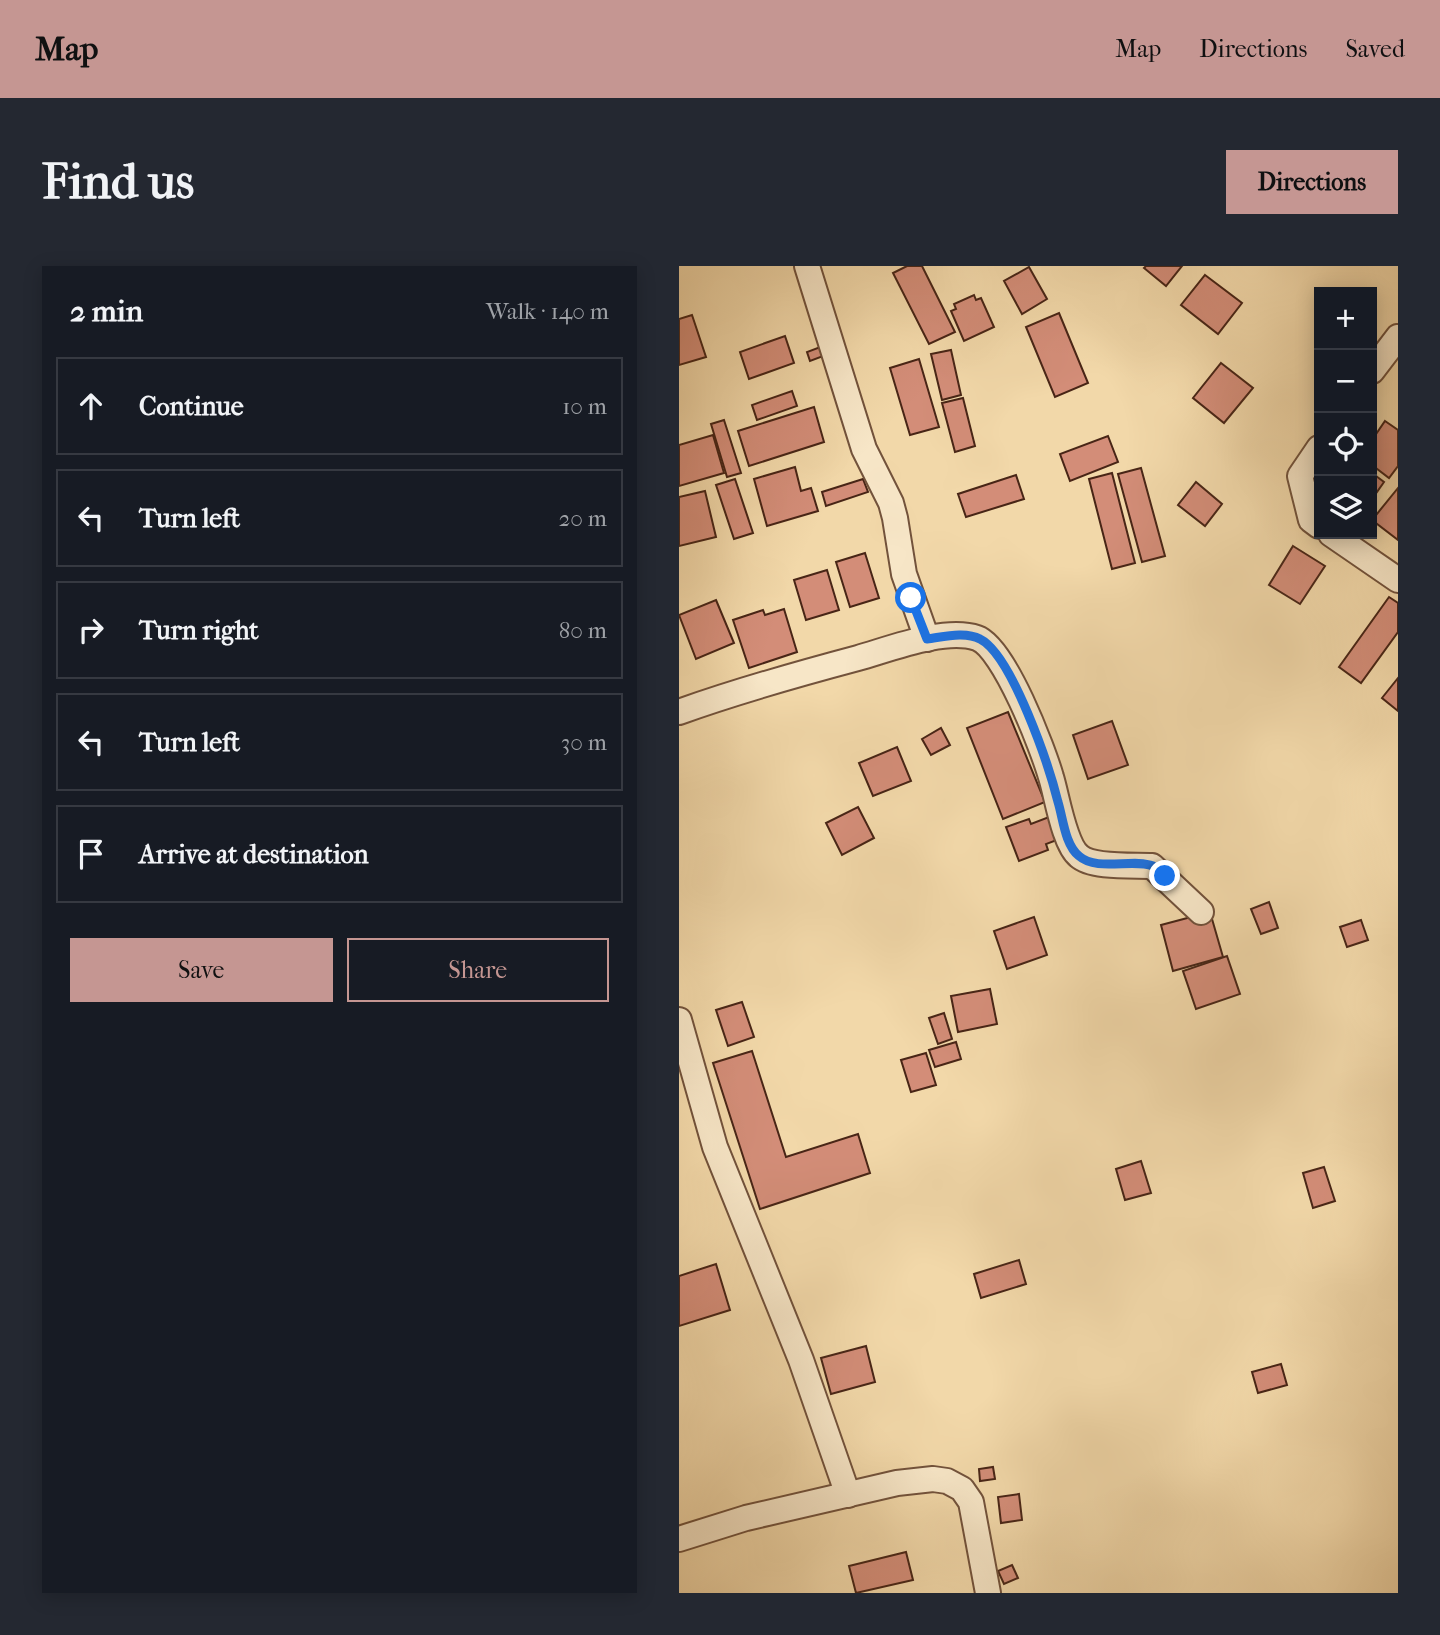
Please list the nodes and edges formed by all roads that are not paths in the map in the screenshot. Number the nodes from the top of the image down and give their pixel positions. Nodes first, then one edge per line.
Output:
1 (807, 266) edge
2 (1398, 337) edge
3 (1377, 364) edge
4 (1314, 455) edge
5 (1314, 522) edge
6 (1338, 539) edge
7 (1398, 580) edge
8 (927, 639) junction
9 (680, 708) edge
10 (1201, 912) dead end
11 (679, 1020) edge
12 (848, 1495) junction
13 (679, 1539) edge
14 (988, 1593) edge

1 - 8 street
2 - 3 street
4 - 5 street
6 - 7 street
8 - 9 street
8 - 10 street
11 - 12 street
12 - 13 street
12 - 14 street

